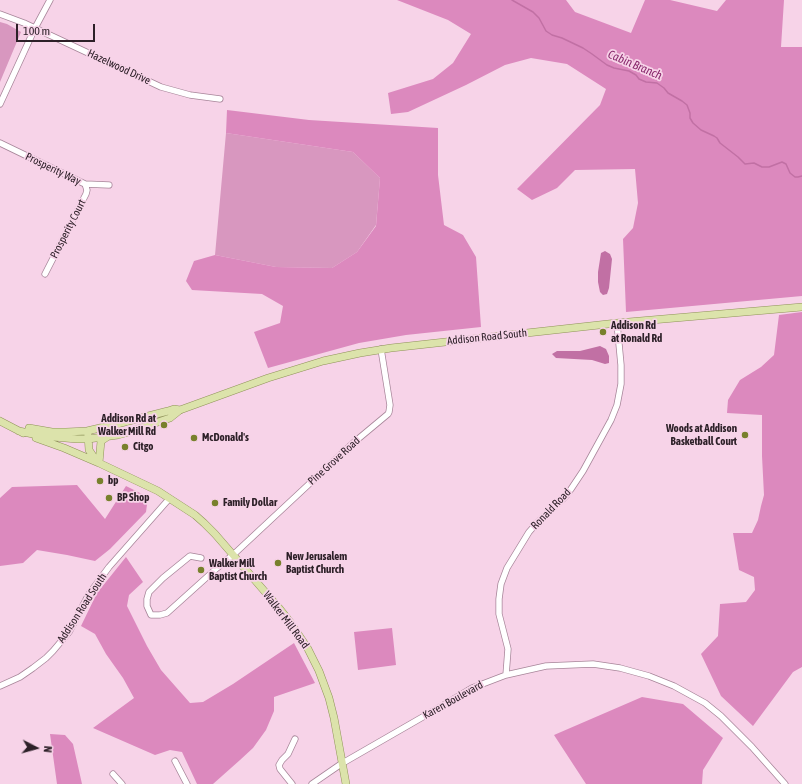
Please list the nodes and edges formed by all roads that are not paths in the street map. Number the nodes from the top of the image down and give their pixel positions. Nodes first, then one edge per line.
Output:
1 (50, 0) edge
2 (0, 14) edge
3 (35, 28) junction
4 (220, 99) dead end
5 (0, 104) edge
6 (0, 143) edge
7 (85, 184) junction
8 (109, 185) dead end
9 (45, 274) dead end
10 (802, 307) edge
11 (617, 323) junction
12 (381, 349) junction
13 (180, 410) junction
14 (0, 421) edge
15 (16, 429) junction
16 (88, 430) junction
17 (107, 437) junction
18 (88, 439) junction
19 (99, 463) junction
20 (170, 499) junction
21 (233, 555) junction
22 (202, 558) dead end
23 (506, 675) junction
24 (0, 686) edge
25 (295, 739) dead end
26 (175, 761) dead end
27 (341, 764) junction
28 (113, 774) dead end
29 (122, 784) edge
30 (187, 784) edge
31 (292, 784) edge
32 (312, 784) edge
33 (346, 784) edge
34 (785, 784) edge

1 - 3 street
2 - 3 street, Hazelwood Drive
3 - 4 street, Hazelwood Drive
3 - 5 street
6 - 7 street, Prosperity Way
7 - 8 street, Prosperity Way
7 - 9 street, Prosperity Court
10 - 11 main road, Addison Road South
11 - 12 main road, Addison Road South
11 - 23 street, Ronald Road
12 - 13 main road, Addison Road South
12 - 21 street, Pine Grove Road
13 - 16 main road, Addison Road South
13 - 17 main road, Addison Road South
14 - 15 main road, Walker Mill Road
15 - 16 main road, Walker Mill Road
15 - 18 main road, Addison Road South
15 - 19 main road, Walker Mill Road
16 - 18 main road
17 - 18 main road, Addison Road South
17 - 19 main road
18 - 19 main road
19 - 20 main road, Walker Mill Road
20 - 21 main road, Walker Mill Road
20 - 24 street, Addison Road South
21 - 22 street
21 - 27 main road, Walker Mill Road
23 - 27 street, Karen Boulevard
23 - 34 street, Karen Boulevard
25 - 31 street
26 - 30 street
27 - 32 street, Karen Boulevard
27 - 33 main road, Walker Mill Road
28 - 29 street

